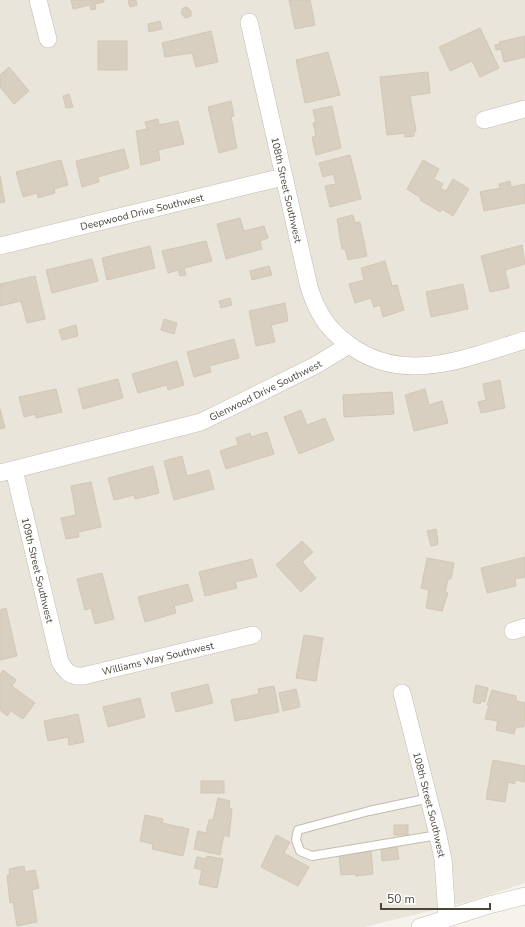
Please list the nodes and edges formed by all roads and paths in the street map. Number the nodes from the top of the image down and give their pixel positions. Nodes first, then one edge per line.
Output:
1 (38, 0) edge
2 (249, 22) dead end
3 (48, 39) dead end
4 (525, 109) edge
5 (484, 120) dead end
6 (283, 177) junction
7 (0, 246) edge
8 (525, 340) edge
9 (349, 345) junction
10 (7, 471) edge
11 (253, 636) dead end
12 (65, 670) joint
13 (402, 693) dead end
14 (430, 798) junction
15 (438, 835) junction
16 (525, 896) edge
17 (447, 918) junction
18 (420, 927) edge

1 - 3 street
2 - 6 street, 108th Street Southwest
4 - 5 street
6 - 7 street, Deepwood Drive Southwest
6 - 9 street, 108th Street Southwest
8 - 9 street
9 - 10 street, Glenwood Drive Southwest
10 - 12 street, 109th Street Southwest
11 - 12 street, Williams Way Southwest
13 - 14 street, 108th Street Southwest
14 - 15 street, 108th Street Southwest
14 - 15 lane
15 - 17 street, 108th Street Southwest
16 - 17 street
17 - 18 street

